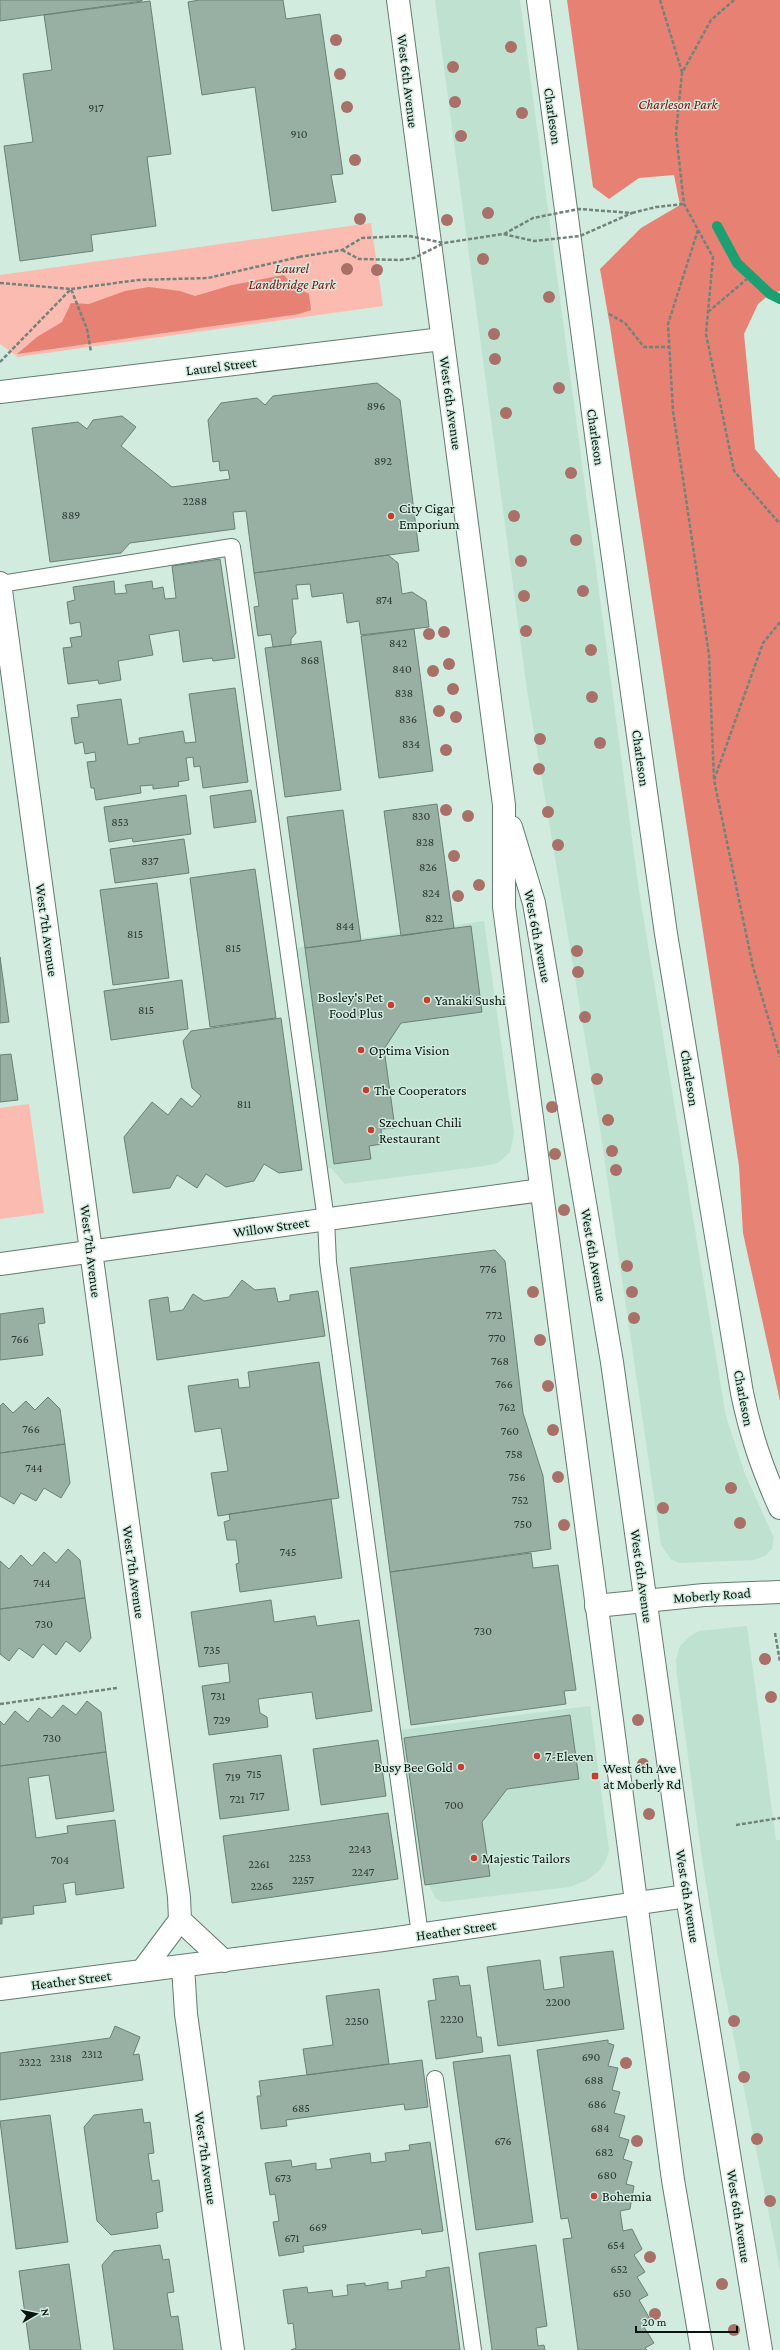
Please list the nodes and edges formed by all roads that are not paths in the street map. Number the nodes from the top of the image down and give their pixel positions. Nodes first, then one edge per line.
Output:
1 (398, 0) edge
2 (538, 0) edge
3 (442, 338) junction
4 (0, 392) edge
5 (0, 583) edge
6 (504, 805) junction
7 (541, 1190) junction
8 (326, 1220) junction
9 (91, 1252) junction
10 (0, 1264) edge
11 (780, 1508) edge
12 (780, 1592) edge
13 (645, 1600) junction
14 (596, 1606) junction
15 (687, 1896) junction
16 (637, 1903) junction
17 (180, 1920) junction
18 (420, 1935) junction
19 (224, 1960) junction
20 (183, 1966) junction
21 (142, 1971) junction
22 (0, 1989) edge
23 (436, 2078) dead end
24 (233, 2350) edge
25 (473, 2350) edge
26 (702, 2350) edge
27 (761, 2350) edge

1 - 3 street, West 6th Avenue
2 - 11 street, Charleson
3 - 4 street, Laurel Street
3 - 6 street, West 6th Avenue
5 - 8 lane
5 - 9 street, West 7th Avenue
6 - 7 street, West 6th Avenue
6 - 13 street, West 6th Avenue
7 - 8 street, Willow Street
7 - 14 street, West 6th Avenue
8 - 9 street, Willow Street
8 - 18 lane
9 - 10 street, Willow Street
9 - 17 street, West 7th Avenue
12 - 13 street, Moberly Road
13 - 14 street, Moberly Road
13 - 15 street, West 6th Avenue
14 - 16 street, West 6th Avenue
15 - 16 street, Heather Street
15 - 27 street, West 6th Avenue
16 - 18 street, Heather Street
16 - 26 street, West 6th Avenue
17 - 19 street
17 - 21 street
18 - 19 street, Heather Street
19 - 20 street, Heather Street
20 - 21 street, Heather Street
20 - 24 street, West 7th Avenue
21 - 22 street, Heather Street
23 - 25 lane

